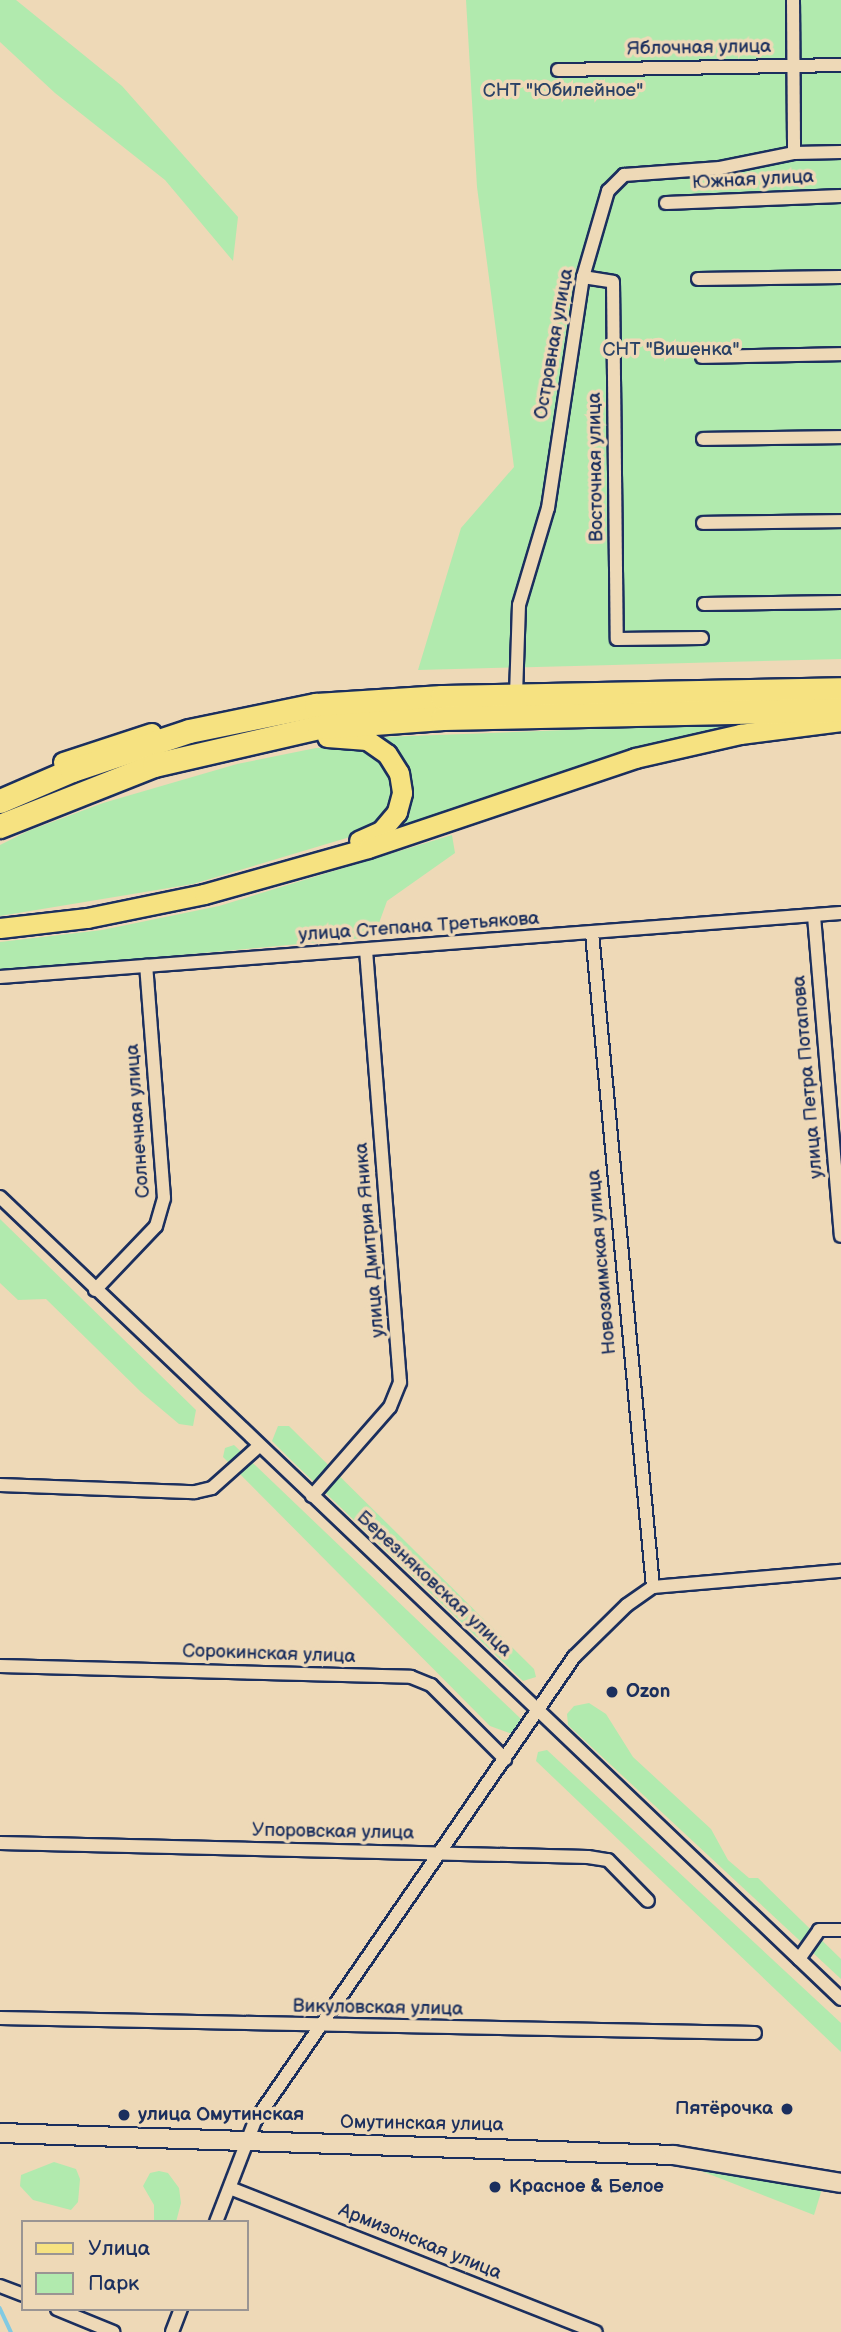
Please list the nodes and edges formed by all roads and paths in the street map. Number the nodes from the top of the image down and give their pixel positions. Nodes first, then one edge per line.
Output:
1 (793, 0) edge
2 (841, 65) edge
3 (794, 66) junction
4 (558, 70) dead end
5 (841, 152) edge
6 (794, 153) junction
7 (841, 196) edge
8 (666, 203) dead end
9 (583, 277) junction
10 (841, 277) edge
11 (698, 279) dead end
12 (841, 354) edge
13 (702, 357) dead end
14 (841, 437) edge
15 (703, 439) dead end
16 (841, 521) edge
17 (703, 523) dead end
18 (841, 602) edge
19 (704, 604) dead end
20 (702, 638) dead end
21 (841, 689) edge
22 (516, 695) junction
23 (841, 710) edge
24 (266, 713) junction
25 (841, 721) edge
26 (0, 789) edge
27 (0, 801) edge
28 (9, 822) edge
29 (234, 887) junction
30 (841, 913) edge
31 (814, 916) junction
32 (0, 928) edge
33 (592, 933) junction
34 (366, 950) junction
35 (146, 966) junction
36 (0, 977) edge
37 (0, 1197) edge
38 (841, 1236) edge
39 (95, 1290) junction
40 (259, 1446) junction
41 (0, 1485) edge
42 (312, 1496) junction
43 (841, 1572) edge
44 (653, 1587) junction
45 (0, 1666) edge
46 (540, 1712) junction
47 (505, 1759) junction
48 (0, 1843) edge
49 (438, 1854) junction
50 (648, 1901) dead end
51 (841, 1930) edge
52 (799, 1959) junction
53 (841, 1999) edge
54 (0, 2018) edge
55 (317, 2027) junction
56 (755, 2033) dead end
57 (0, 2133) edge
58 (246, 2141) junction
59 (841, 2183) edge
60 (230, 2188) junction
61 (217, 2220) edge
62 (0, 2286) edge
63 (21, 2294) edge
64 (62, 2311) edge
65 (180, 2311) edge
66 (113, 2332) edge
67 (172, 2332) edge
68 (596, 2332) edge

1 - 3 street
2 - 3 street, Яблочная улица
3 - 4 street, Яблочная улица
3 - 6 street
5 - 6 street, Островная улица
6 - 9 street, Островная улица
7 - 8 street, Южная улица
9 - 20 street, Восточная улица
9 - 22 street, Островная улица
10 - 11 street
12 - 13 street
14 - 15 street
16 - 17 street
18 - 19 street
21 - 22 highway
22 - 24 highway
23 - 28 highway
24 - 26 main road
24 - 27 highway
25 - 29 main road
28 - 29 main road
29 - 32 main road
30 - 31 street, улица Степана Третьякова
31 - 33 street, улица Степана Третьякова
31 - 38 street, улица Петра Потапова
33 - 34 street, улица Степана Третьякова
33 - 44 street, Новозаимская улица
34 - 35 street, улица Степана Третьякова
34 - 42 street, улица Дмитрия Яника
35 - 36 street, улица Степана Третьякова
35 - 39 street, Солнечная улица
37 - 39 street, Березняковская улица
39 - 40 street, Березняковская улица
40 - 41 street
40 - 42 street, Березняковская улица
42 - 46 street, Березняковская улица
43 - 44 street
44 - 46 street
45 - 47 street, Сорокинская улица
46 - 47 street
46 - 52 street, Березняковская улица
47 - 49 street
48 - 49 street, Упоровская улица
49 - 50 street, Упоровская улица
49 - 55 street
51 - 52 street
52 - 53 street, Березняковская улица
54 - 55 street, Викуловская улица
55 - 56 street, Викуловская улица
55 - 58 street
57 - 58 street, Омутинская улица
58 - 59 street, Омутинская улица
58 - 60 street
60 - 61 street
60 - 68 street, Армизонская улица
62 - 63 street
64 - 66 street
65 - 67 street

